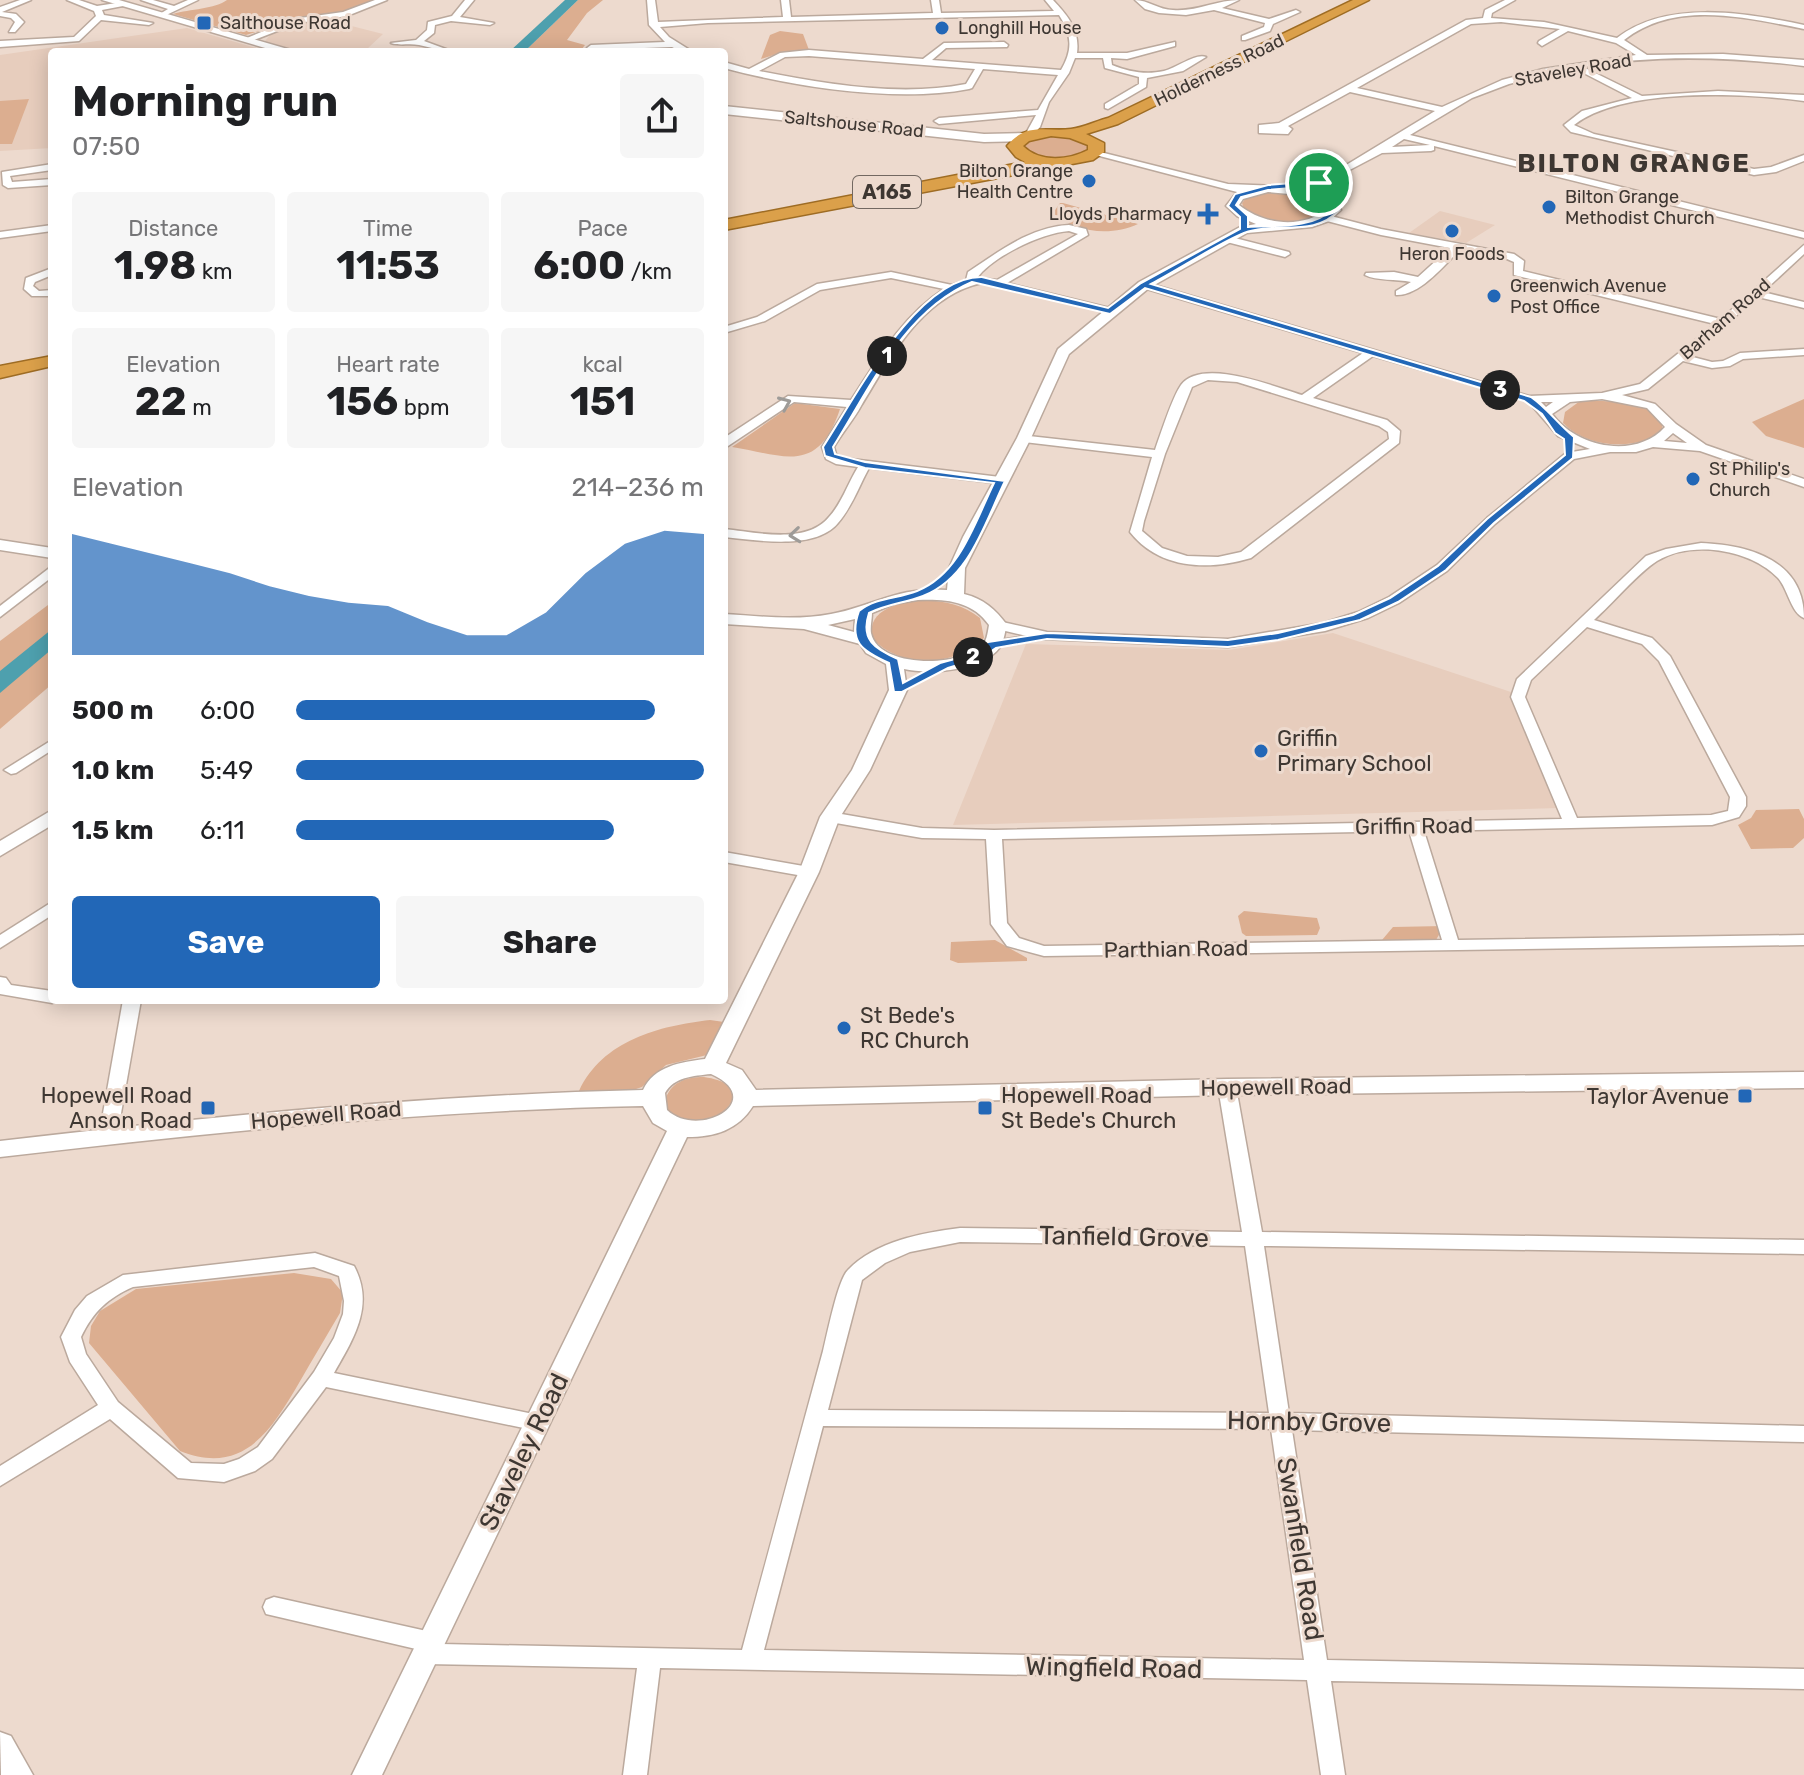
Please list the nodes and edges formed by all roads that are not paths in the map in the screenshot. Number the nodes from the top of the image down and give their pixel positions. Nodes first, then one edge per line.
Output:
1 (71, 0) edge
2 (107, 0) edge
3 (145, 0) edge
4 (194, 0) edge
5 (383, 0) edge
6 (470, 0) edge
7 (651, 0) edge
8 (785, 0) edge
9 (935, 0) edge
10 (1049, 0) edge
11 (1139, 0) edge
12 (1235, 0) edge
13 (1363, 0) edge
14 (1379, 0) edge
15 (1511, 0) edge
16 (0, 2) edge
17 (22, 2) edge
18 (120, 4) junction
19 (175, 9) junction
20 (1217, 9) junction
21 (0, 12) edge
22 (1296, 12) dead end
23 (98, 13) junction
24 (1062, 13) junction
25 (711, 14) dead end
26 (162, 15) junction
27 (649, 15) junction
28 (937, 16) junction
29 (453, 19) junction
30 (1487, 19) junction
31 (787, 20) junction
32 (493, 22) dead end
33 (1270, 22) junction
34 (149, 23) dead end
35 (653, 25) junction
36 (1804, 27) edge
37 (12, 30) dead end
38 (1565, 30) junction
39 (1530, 37) dead end
40 (1245, 38) dead end
41 (246, 40) junction
42 (1619, 41) junction
43 (418, 42) junction
44 (395, 43) dead end
45 (0, 44) edge
46 (673, 44) junction
47 (1000, 45) dead end
48 (1164, 45) dead end
49 (463, 47) dead end
50 (277, 48) edge
51 (439, 48) edge
52 (460, 48) edge
53 (591, 48) dead end
54 (681, 48) edge
55 (1074, 55) junction
56 (1107, 56) junction
57 (1202, 57) dead end
58 (1646, 58) junction
59 (925, 62) junction
60 (1804, 63) edge
61 (728, 66) edge
62 (980, 67) junction
63 (1576, 67) junction
64 (750, 72) junction
65 (1065, 73) junction
66 (1143, 76) junction
67 (1349, 89) junction
68 (1804, 98) edge
69 (1642, 99) junction
70 (1108, 106) dead end
71 (728, 110) edge
72 (1443, 110) junction
73 (1040, 112) junction
74 (945, 122) dead end
75 (1281, 126) dead end
76 (1072, 134) junction
77 (1400, 135) junction
78 (1029, 138) junction
79 (1449, 147) junction
80 (1096, 148) junction
81 (1377, 150) junction
82 (1804, 158) edge
83 (1079, 160) junction
84 (1049, 162) junction
85 (48, 168) edge
86 (48, 182) edge
87 (1318, 188) junction
88 (1251, 190) junction
89 (1232, 206) junction
90 (728, 215) edge
91 (1327, 218) junction
92 (1244, 223) junction
93 (728, 224) edge
94 (48, 229) edge
95 (1781, 229) junction
96 (0, 235) edge
97 (1804, 235) edge
98 (1227, 239) junction
99 (1457, 247) junction
100 (1803, 249) edge
101 (1285, 254) dead end
102 (48, 273) edge
103 (1370, 275) dead end
104 (971, 280) junction
105 (1420, 281) junction
106 (998, 284) junction
107 (1144, 285) junction
108 (952, 288) junction
109 (48, 293) edge
110 (1400, 293) dead end
111 (1756, 293) junction
112 (1804, 305) edge
113 (1110, 311) junction
114 (1723, 323) junction
115 (728, 329) edge
116 (48, 351) edge
117 (1372, 352) junction
118 (1804, 352) edge
119 (1681, 357) junction
120 (0, 360) edge
121 (48, 362) edge
122 (0, 372) edge
123 (1644, 387) junction
124 (1602, 396) junction
125 (1304, 399) junction
126 (1528, 399) junction
127 (1567, 399) junction
128 (857, 404) junction
129 (1651, 406) junction
130 (1546, 412) junction
131 (1672, 427) junction
132 (1569, 437) junction
133 (1024, 438) junction
134 (728, 440) edge
135 (1654, 443) junction
136 (1702, 448) junction
137 (1609, 449) junction
138 (1159, 454) junction
139 (1570, 456) junction
140 (865, 465) junction
141 (1000, 481) junction
142 (1804, 483) edge
143 (728, 533) edge
144 (0, 545) edge
145 (48, 552) edge
146 (957, 568) junction
147 (48, 573) edge
148 (921, 593) junction
149 (957, 597) junction
150 (864, 611) junction
151 (0, 613) edge
152 (1804, 614) edge
153 (728, 619) edge
154 (1586, 622) junction
155 (804, 624) junction
156 (998, 625) junction
157 (1047, 636) junction
158 (861, 639) junction
159 (992, 645) junction
160 (894, 661) junction
161 (944, 666) junction
162 (898, 690) junction
163 (48, 749) edge
164 (11, 770) dead end
165 (830, 817) junction
166 (48, 819) edge
167 (1572, 824) junction
168 (1415, 826) junction
169 (994, 835) junction
170 (0, 850) edge
171 (728, 858) edge
172 (809, 872) junction
173 (48, 910) edge
174 (1804, 940) edge
175 (0, 943) edge
176 (1452, 947) junction
177 (0, 982) edge
178 (48, 996) edge
179 (131, 1004) edge
180 (713, 1066) junction
181 (1804, 1080) edge
182 (1227, 1087) junction
183 (653, 1098) junction
184 (747, 1098) junction
185 (680, 1128) junction
186 (108, 1136) junction
187 (0, 1149) edge
188 (1253, 1238) junction
189 (1804, 1247) edge
190 (321, 1378) junction
191 (111, 1408) junction
192 (813, 1418) junction
193 (1280, 1421) junction
194 (538, 1423) junction
195 (1804, 1434) edge
196 (0, 1477) edge
197 (274, 1607) dead end
198 (428, 1648) junction
199 (650, 1660) junction
200 (750, 1661) junction
201 (1319, 1672) junction
202 (1804, 1679) edge
203 (0, 1746) edge
204 (18, 1775) edge
205 (367, 1775) edge
206 (635, 1775) edge
207 (1333, 1775) edge

1 - 23 street
2 - 18 main road
3 - 19 street
4 - 19 street
5 - 41 street
6 - 29 street
7 - 27 street
8 - 31 street
9 - 28 street
10 - 24 street
11 - 20 street
12 - 20 street
13 - 76 highway, Holderness Road / A165
14 - 80 highway, Holderness Road / A165
15 - 30 street
16 - 17 street
17 - 21 street
18 - 23 street
18 - 26 main road
19 - 26 street
20 - 33 street
21 - 37 street
22 - 33 street
23 - 34 street
23 - 45 street
24 - 28 street
24 - 55 street
25 - 27 street
26 - 41 main road
27 - 35 street
28 - 31 street
29 - 32 street
29 - 43 street
30 - 38 street
30 - 67 street
31 - 35 street
33 - 40 street
35 - 46 street
36 - 42 street
38 - 39 street
38 - 42 street
41 - 50 main road
42 - 58 street
43 - 44 street
43 - 51 street
46 - 53 street
46 - 54 street
47 - 59 street
48 - 56 street
49 - 52 street
55 - 56 street
55 - 65 street
56 - 66 street
57 - 66 street
58 - 60 street, Staveley Road
58 - 63 street, Staveley Road
59 - 62 street
59 - 64 street
61 - 64 street
62 - 64 street
62 - 65 street
63 - 69 street
63 - 72 street, Staveley Road
65 - 73 street
66 - 70 street
67 - 72 street
67 - 75 street
68 - 69 street
69 - 82 street
71 - 78 main road, Saltshouse Road
72 - 77 street, Staveley Road
73 - 74 street
73 - 78 street
76 - 78 highway, A165
76 - 80 highway, A165
77 - 79 street
77 - 81 street, Staveley Road
78 - 84 highway, A165
78 - 90 highway, A165
79 - 81 street
79 - 95 street
80 - 83 highway, A165
80 - 88 street
81 - 87 street, Staveley Road
83 - 84 highway, A165
83 - 89 street
84 - 93 highway, A165
85 - 86 street
87 - 88 street
87 - 91 street
88 - 89 street
89 - 92 street
91 - 92 street
91 - 99 street
92 - 98 street
94 - 96 street
95 - 97 street
95 - 100 street
98 - 101 street
98 - 107 street
99 - 105 street
99 - 114 street
100 - 111 street, Barham Road
102 - 109 street
103 - 105 street
104 - 106 street
104 - 106 street
104 - 108 street
105 - 110 street
106 - 113 street
107 - 113 street
107 - 117 street
108 - 115 street
108 - 128 street
111 - 112 street
111 - 114 street, Barham Road
113 - 133 street
114 - 119 street, Barham Road
116 - 120 highway
117 - 125 street
117 - 126 street
118 - 119 street
119 - 123 street, Barham Road
121 - 122 highway
123 - 124 street, Barham Road
123 - 129 street
124 - 127 street
124 - 129 street
125 - 138 street
125 - 138 street
126 - 127 street
126 - 130 street
127 - 130 street
134 -> 128 street
128 - 140 street
129 - 131 street
130 - 132 street
131 - 135 street
131 - 136 street
132 - 137 street
132 - 139 street
133 - 138 street
133 - 141 street
135 - 136 street
135 - 137 street
136 - 142 street
137 - 139 street
139 - 157 street
140 - 141 street
140 -> 143 street
141 - 146 street
144 - 145 street
146 - 148 street
146 - 149 street
147 - 151 street
148 - 149 street
148 - 150 street
149 - 156 street
150 - 155 street
150 - 158 street
152 - 154 street
153 - 155 street
154 - 167 street
154 - 167 street, Griffin Road
155 - 158 street
156 - 157 street
156 - 159 street
157 - 159 street
158 - 160 street
159 - 161 street
160 - 161 street
160 - 162 street
161 - 162 street
162 - 165 street
163 - 164 street
165 - 169 street, Griffin Road
165 - 172 street
166 - 170 street
167 - 168 street, Griffin Road
168 - 169 street, Griffin Road
168 - 176 street
169 - 176 street, Parthian Road
171 - 172 street
172 - 180 street
173 - 175 street
174 - 176 street, Parthian Road
177 - 178 street
179 - 186 street
180 - 183 street
180 - 184 street
181 - 182 street, Hopewell Road
182 - 184 street, Hopewell Road
182 - 188 street, Swanfield Road
183 - 185 street
183 - 186 street, Hopewell Road
184 - 185 street
185 - 194 street, Staveley Road
186 - 187 street, Hopewell Road
188 - 189 street, Tanfield Grove
188 - 192 street, Tanfield Grove
188 - 193 street, Swanfield Road
190 - 191 street
190 - 191 street
190 - 194 street
191 - 196 street
192 - 193 street, Hornby Grove
192 - 200 street, Tanfield Grove
193 - 195 street, Hornby Grove
193 - 201 street, Swanfield Road
194 - 198 street, Staveley Road
197 - 198 street, Wingfield Road
198 - 199 street, Wingfield Road
198 - 205 street, Staveley Road
199 - 200 street, Wingfield Road
199 - 206 street
200 - 201 street, Wingfield Road
201 - 202 street, Wingfield Road
201 - 207 street, Swanfield Road
203 - 204 street

